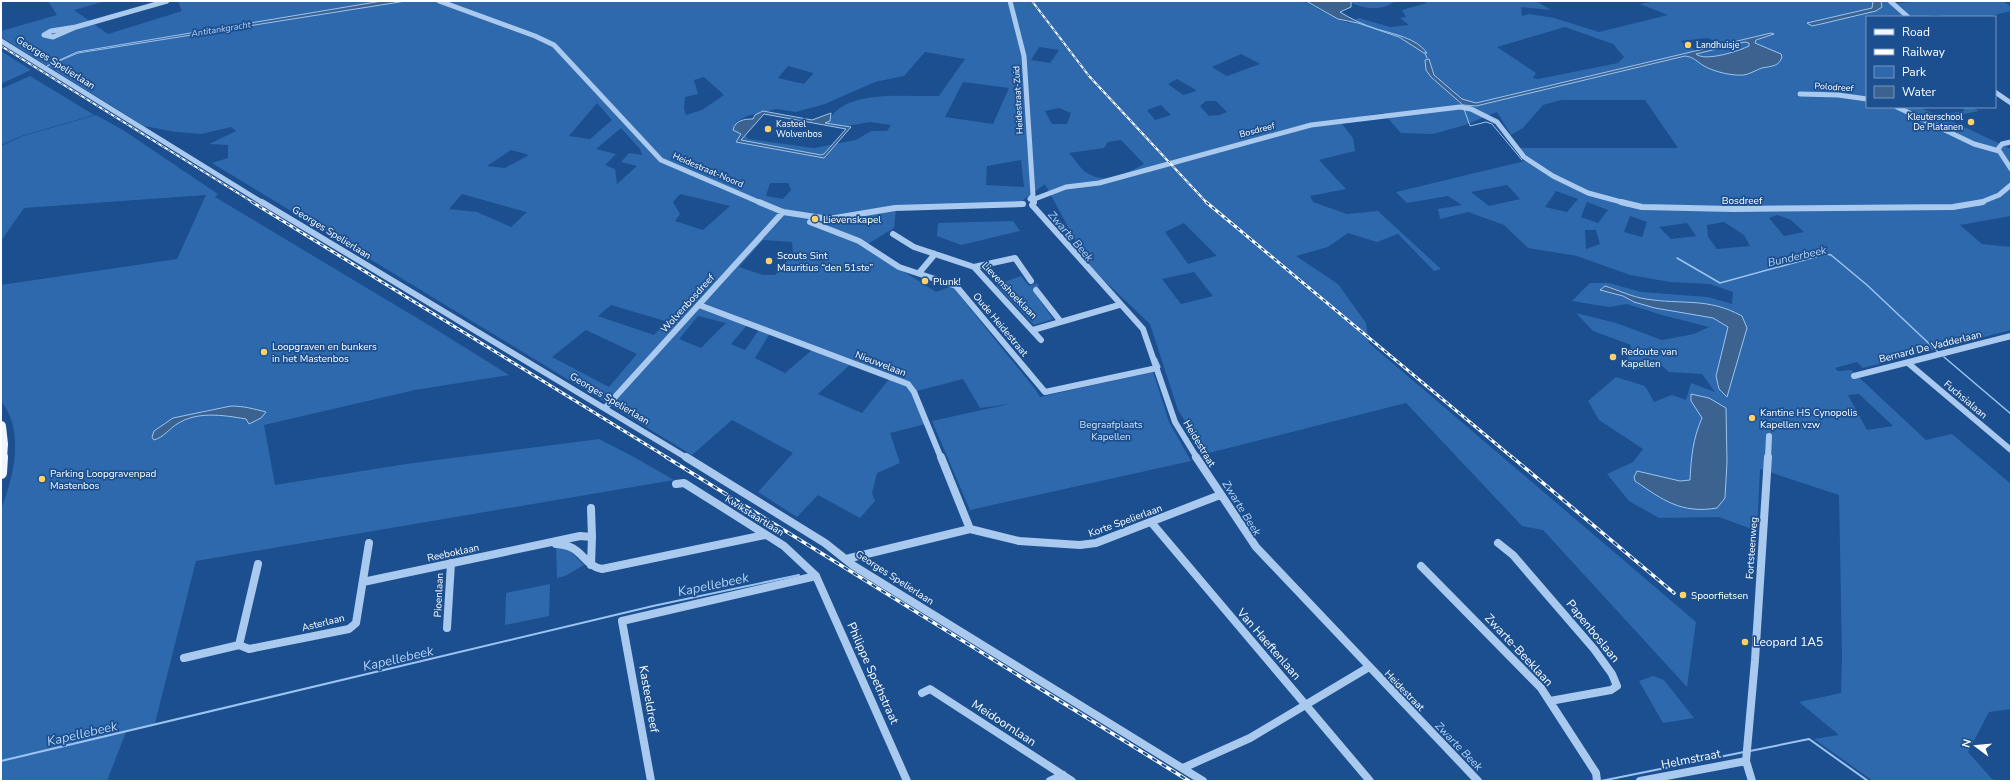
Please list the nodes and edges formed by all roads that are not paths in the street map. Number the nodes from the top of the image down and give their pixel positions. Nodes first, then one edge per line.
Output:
1 (167, 1) edge
2 (439, 1) edge
3 (1010, 1) edge
4 (1890, 1) edge
5 (1907, 16) edge
6 (76, 27) junction
7 (1, 41) edge
8 (1996, 93) edge
9 (1800, 94) dead end
10 (1996, 98) edge
11 (1866, 99) edge
12 (2009, 102) edge
13 (1899, 108) edge
14 (2011, 142) edge
15 (1999, 151) junction
16 (2011, 169) edge
17 (2011, 185) edge
18 (1031, 202) junction
19 (783, 212) junction
20 (810, 222) dead end
21 (893, 234) dead end
22 (935, 254) junction
23 (974, 267) junction
24 (919, 273) junction
25 (1030, 281) dead end
26 (1036, 290) dead end
27 (699, 305) junction
28 (1120, 305) junction
29 (1061, 322) junction
30 (1033, 330) junction
31 (2011, 336) edge
32 (1042, 340) dead end
33 (1908, 362) junction
34 (1158, 368) junction
35 (1854, 376) dead end
36 (605, 408) junction
37 (1, 426) edge
38 (1769, 436) dead end
39 (2011, 440) edge
40 (2001, 442) junction
41 (2011, 450) edge
42 (1, 473) edge
43 (676, 484) dead end
44 (1220, 495) junction
45 (591, 508) dead end
46 (1151, 522) junction
47 (970, 529) junction
48 (766, 535) junction
49 (592, 537) junction
50 (369, 543) dead end
51 (547, 543) junction
52 (1498, 543) dead end
53 (846, 559) junction
54 (451, 563) junction
55 (258, 564) dead end
56 (591, 564) junction
57 (1421, 566) dead end
58 (816, 576) junction
59 (364, 582) junction
60 (447, 628) dead end
61 (239, 645) junction
62 (184, 658) dead end
63 (1369, 667) junction
64 (922, 693) dead end
65 (1550, 701) junction
66 (1305, 704) junction
67 (1746, 761) junction
68 (1183, 768) junction
69 (1063, 775) junction
70 (651, 781) edge
71 (907, 781) edge
72 (1050, 781) edge
73 (1072, 781) edge
74 (1203, 781) edge
75 (1370, 781) edge
76 (1478, 781) edge
77 (1597, 781) edge
78 (1640, 781) edge
79 (1752, 781) edge

1 - 6 street
2 - 19 street, Heidestraat-Noord
3 - 18 street, Heidestraat-Zuid
4 - 5 street
6 - 6 street
7 - 36 street, Georges Spelierlaan
8 - 12 street
9 - 11 street, Polodreef
10 - 12 street
13 - 15 street
14 - 15 street
15 - 16 street
17 - 18 street, Bosdreef
18 - 19 street, Heidestraat-Noord
18 - 28 street, Heidestraat
19 - 27 street, Wolvenbosdreef
20 - 24 street, Oude Heidestraat
21 - 22 street, Lievenshoeklaan
22 - 23 street, Lievenshoeklaan
22 - 24 street
23 - 25 street
23 - 30 street, Lievenshoeklaan
24 - 34 street, Oude Heidestraat
26 - 29 street
27 - 36 street, Wolvenbosdreef
27 - 47 street, Nieuwelaan
28 - 29 street
28 - 34 street, Heidestraat
29 - 30 street
30 - 32 street, Lievenshoeklaan
31 - 33 street, Bernard De Vadderlaan
33 - 35 street, Bernard De Vadderlaan
33 - 40 street, Fuchsialaan
34 - 44 street, Heidestraat
36 - 53 street, Georges Spelierlaan
37 - 42 main road
38 - 67 street, Fortsteenweg
39 - 40 street
40 - 41 street, Fuchsialaan
43 - 48 street, Kwikstaartlaan
44 - 46 street, Korte Spelierlaan
44 - 63 street, Heidestraat
45 - 49 street
46 - 47 street, Korte Spelierlaan
46 - 66 street, Van Haeftenlaan
47 - 53 street, Korte Spelierlaan
48 - 56 street
48 - 58 street, Kwikstaartlaan
49 - 51 street, Reeboklaan
49 - 56 street
50 - 59 street, Asterlaan
51 - 54 street, Reeboklaan
51 - 56 street, Reeboklaan
52 - 65 street, Papenboslaan
53 - 68 street, Georges Spelierlaan
54 - 59 street, Reeboklaan
54 - 60 street, Pioenlaan
55 - 61 street
57 - 65 street, Zwarte-Beeklaan
58 - 70 street, Kasteeldreef
58 - 71 street, Philippe Spethstraat
59 - 61 street, Asterlaan
61 - 62 street, Asterlaan
63 - 66 street
63 - 76 street, Heidestraat
64 - 69 street, Meidoornlaan
65 - 77 street, Zwarte-Beeklaan
66 - 68 street
66 - 75 street, Van Haeftenlaan
67 - 78 street, Helmstraat
67 - 79 street, Fortsteenweg
68 - 74 street, Georges Spelierlaan
69 - 72 street
69 - 73 street, Meidoornlaan

